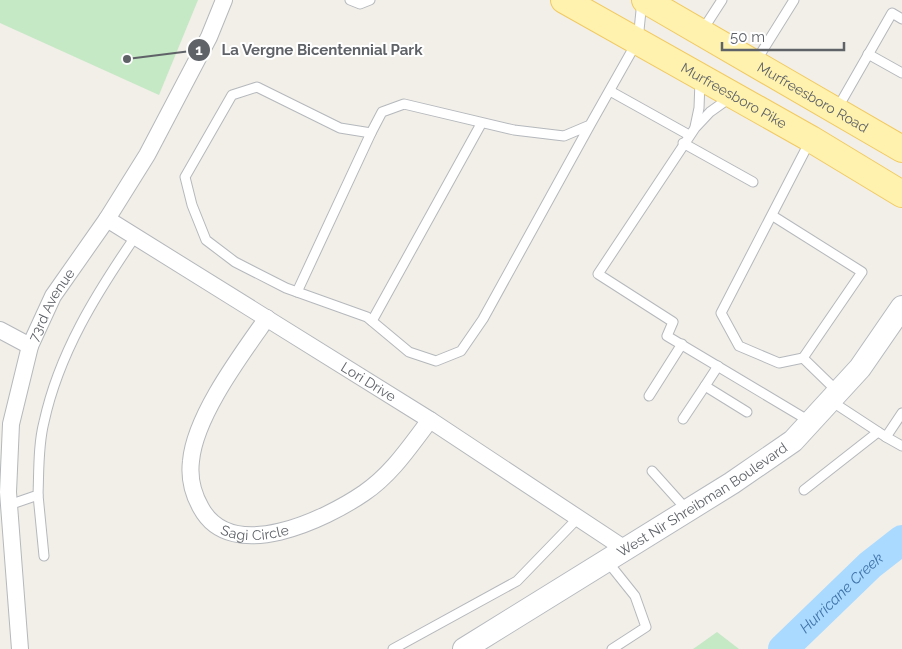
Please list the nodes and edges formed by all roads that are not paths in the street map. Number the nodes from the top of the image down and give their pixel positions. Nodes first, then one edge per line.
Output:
1 (224, 0) edge
2 (350, 0) edge
3 (370, 0) edge
4 (564, 0) edge
5 (643, 0) edge
6 (722, 0) edge
7 (794, 0) edge
8 (902, 19) edge
9 (701, 33) junction
10 (638, 40) junction
11 (868, 54) junction
12 (754, 63) junction
13 (902, 73) edge
14 (700, 76) junction
15 (610, 91) junction
16 (734, 96) junction
17 (836, 111) junction
18 (481, 124) junction
19 (590, 125) junction
20 (372, 134) junction
21 (689, 135) junction
22 (811, 139) junction
23 (897, 144) edge
24 (753, 182) dead end
25 (902, 194) edge
26 (773, 216) junction
27 (107, 219) junction
28 (135, 237) junction
29 (298, 292) junction
30 (902, 307) edge
31 (267, 318) junction
32 (372, 321) junction
33 (0, 330) edge
34 (682, 344) junction
35 (30, 346) junction
36 (803, 358) junction
37 (718, 366) junction
38 (705, 386) junction
39 (649, 396) dead end
40 (834, 396) junction
41 (747, 412) dead end
42 (902, 413) edge
43 (683, 419) dead end
44 (430, 420) junction
45 (811, 422) junction
46 (6, 424) edge
47 (882, 435) junction
48 (902, 446) edge
49 (652, 471) dead end
50 (804, 490) dead end
51 (38, 494) junction
52 (9, 505) junction
53 (688, 510) junction
54 (578, 518) junction
55 (616, 555) junction
56 (44, 556) dead end
57 (7, 568) edge
58 (20, 649) edge
59 (393, 649) edge
60 (464, 649) edge
61 (612, 649) edge

1 - 27 street, 73rd Avenue
2 - 3 lane
4 - 10 main road, Murfreesboro Pike
5 - 9 main road, Murfreesboro Road
5 - 10 lane
6 - 9 lane
7 - 12 lane
8 - 11 lane
9 - 12 main road, Murfreesboro Road
10 - 14 main road, Murfreesboro Pike
10 - 15 lane
11 - 13 lane
11 - 17 lane
12 - 17 main road, Murfreesboro Road
14 - 16 main road, Murfreesboro Pike
14 - 21 lane
15 - 19 lane
15 - 21 lane
16 - 21 lane
16 - 22 main road, Murfreesboro Pike
17 - 23 main road, Murfreesboro Road
18 - 19 lane
18 - 20 lane
18 - 32 lane
19 - 32 lane
20 - 29 lane
20 - 29 lane
21 - 24 lane
21 - 34 lane
22 - 25 main road, Murfreesboro Pike
22 - 26 lane
26 - 36 lane
26 - 36 lane
27 - 28 street, Lori Drive
27 - 35 street, 73rd Avenue
28 - 31 street, Lori Drive
28 - 51 lane
29 - 32 lane
30 - 40 main road, West Nir Shreibman Boulevard
31 - 44 street, Lori Drive
31 - 44 street, Sagi Circle
33 - 35 street
34 - 37 lane
34 - 39 lane
35 - 46 street, 73rd Avenue
36 - 40 lane
37 - 38 lane
37 - 45 lane
38 - 41 lane
38 - 43 lane
40 - 45 main road, West Nir Shreibman Boulevard
40 - 47 lane
42 - 47 lane
44 - 54 street, Lori Drive
45 - 53 main road, West Nir Shreibman Boulevard
46 - 52 street, 73rd Avenue
47 - 48 lane
47 - 50 lane
49 - 53 lane
51 - 52 lane
51 - 56 lane
52 - 57 street, 73rd Avenue
53 - 55 main road, West Nir Shreibman Boulevard
54 - 55 street, Lori Drive
54 - 59 lane
55 - 60 main road, West Nir Shreibman Boulevard
55 - 61 lane
57 - 58 street, 73rd Avenue

